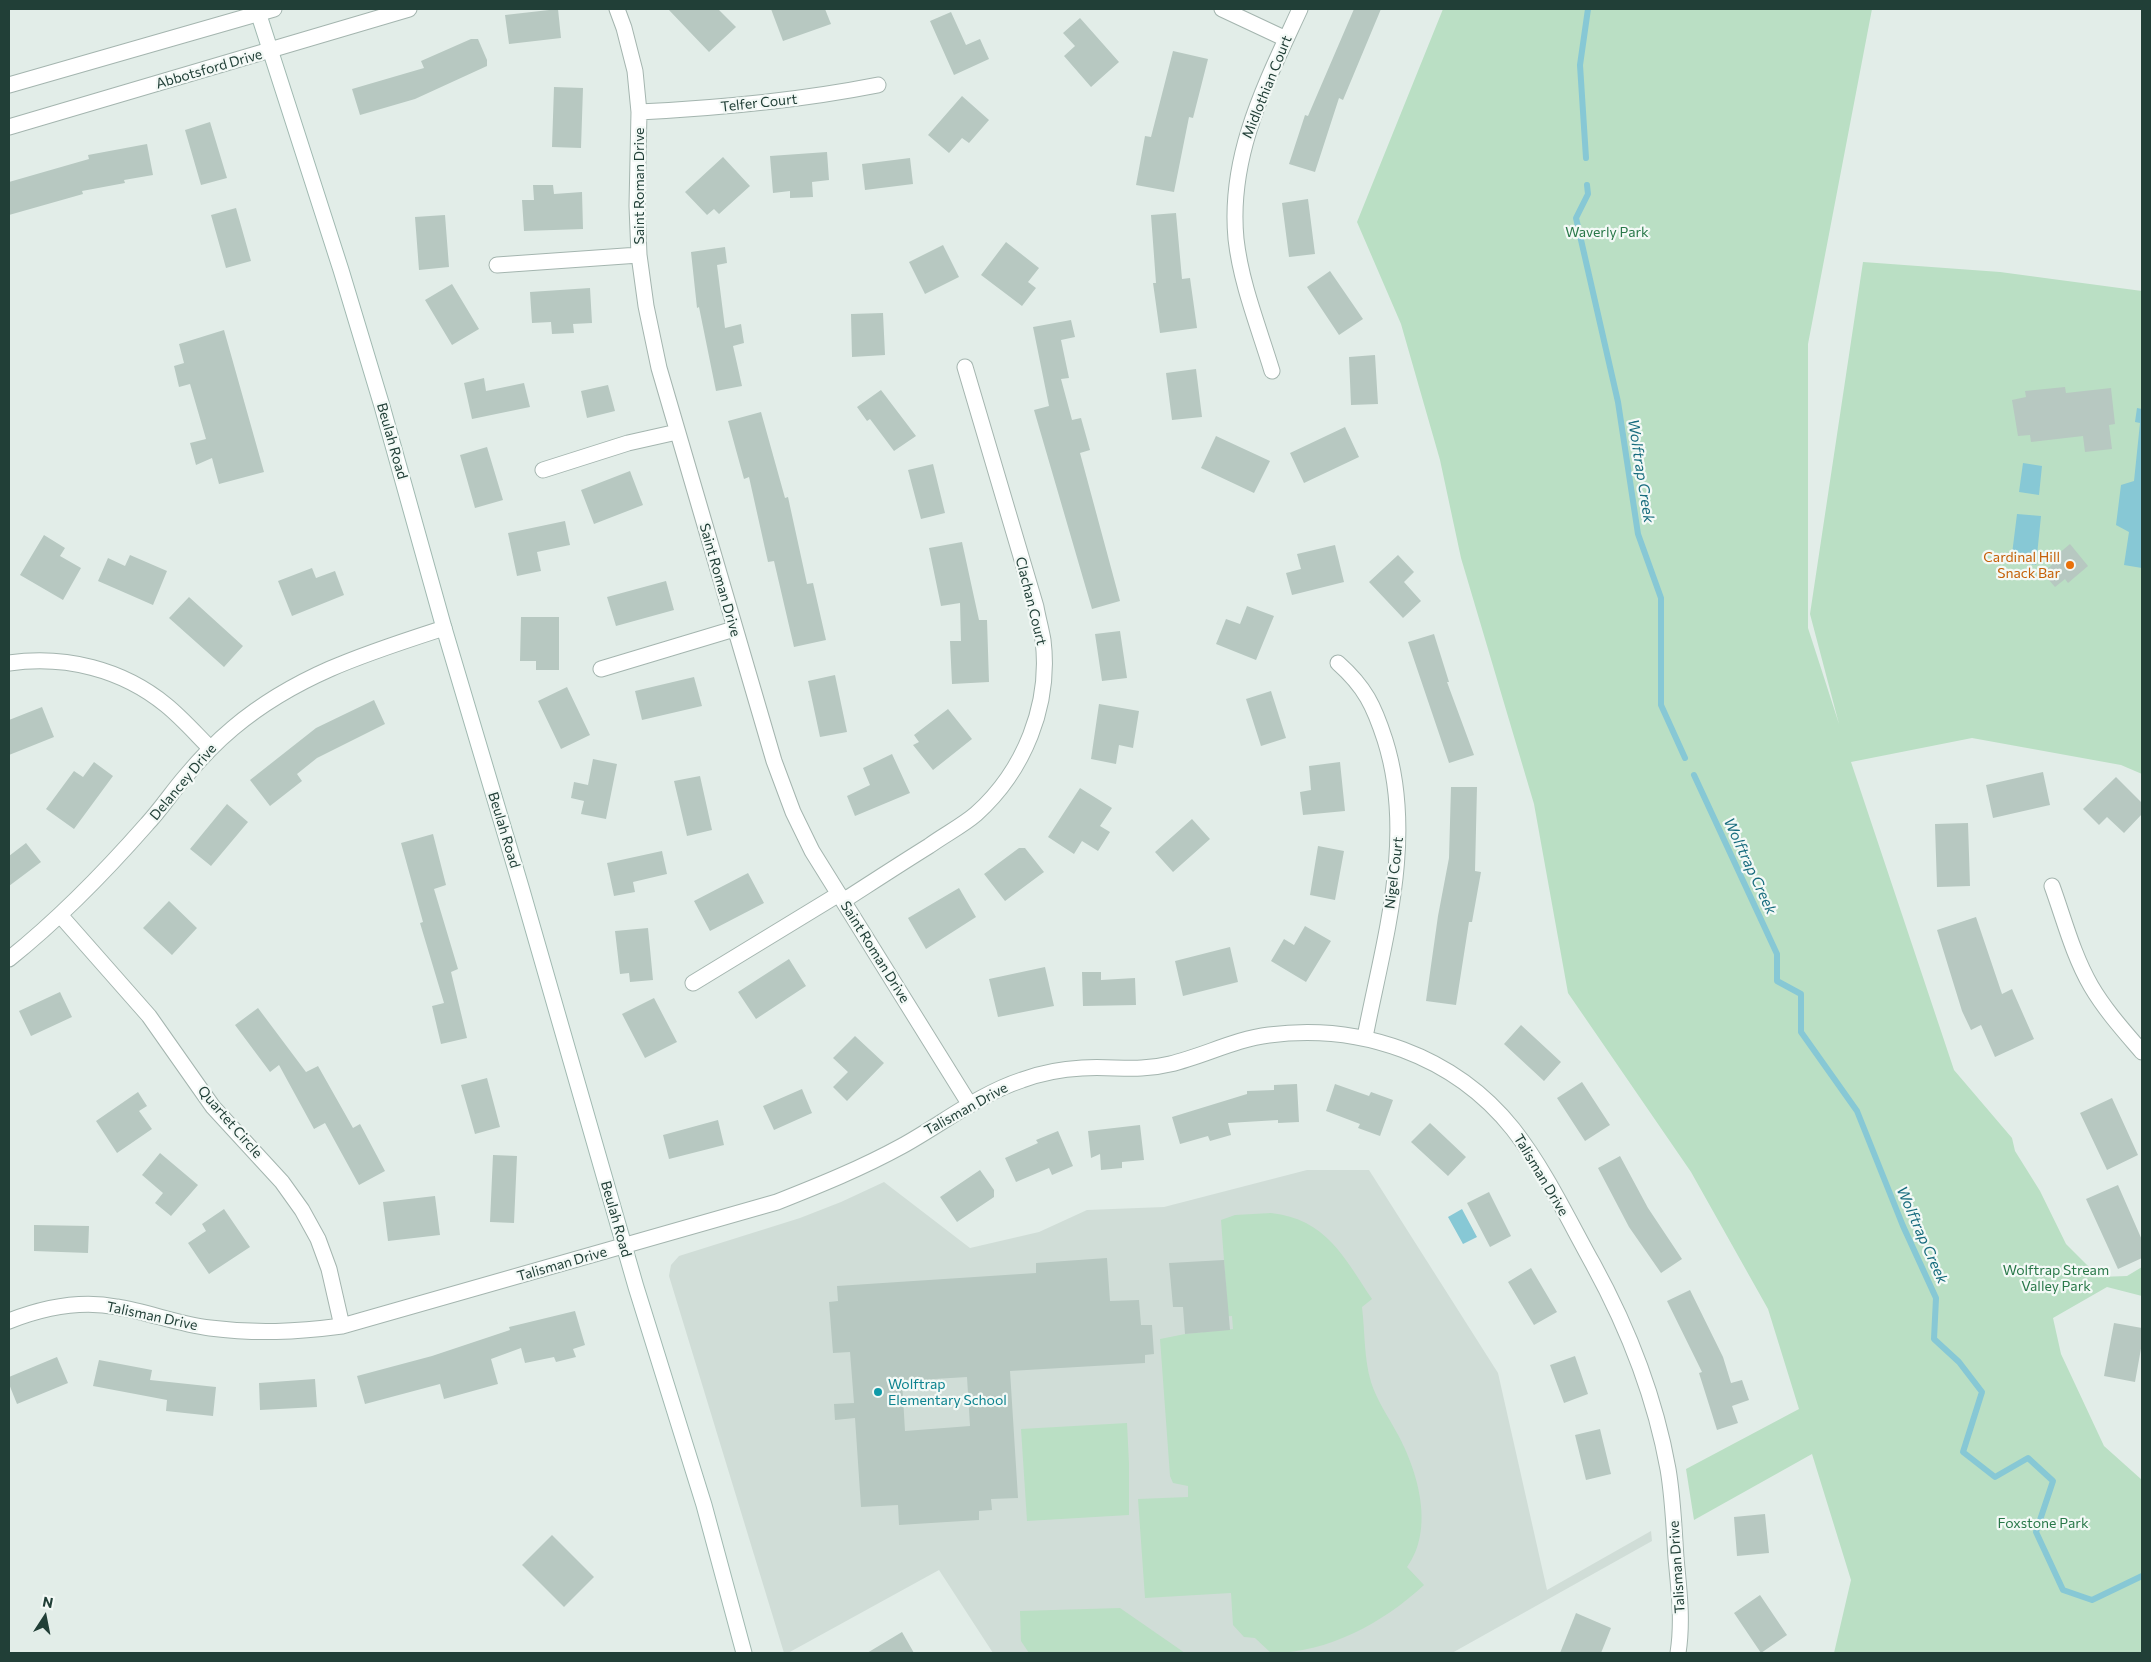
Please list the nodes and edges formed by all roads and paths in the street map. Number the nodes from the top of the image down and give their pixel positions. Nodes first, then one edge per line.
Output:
1 (274, 9) edge
2 (409, 9) edge
3 (617, 9) edge
4 (1222, 9) edge
5 (1300, 9) edge
6 (258, 11) edge
7 (1286, 39) junction
8 (271, 51) junction
9 (9, 85) edge
10 (878, 85) dead end
11 (639, 112) junction
12 (10, 123) edge
13 (639, 255) junction
14 (497, 266) dead end
15 (965, 367) dead end
16 (1272, 371) dead end
17 (677, 432) junction
18 (543, 470) dead end
19 (444, 628) junction
20 (734, 628) junction
21 (9, 663) edge
22 (1338, 664) dead end
23 (601, 669) dead end
24 (210, 748) junction
25 (2052, 886) dead end
26 (841, 898) junction
27 (60, 915) junction
28 (9, 959) edge
29 (693, 983) dead end
30 (1365, 1037) junction
31 (2142, 1052) edge
32 (970, 1105) junction
33 (624, 1246) junction
34 (9, 1321) edge
35 (342, 1326) junction
36 (744, 1653) edge
37 (1678, 1653) edge

1 - 6 street
2 - 8 street, Abbotsford Drive
3 - 11 street, Saint Roman Drive
4 - 7 street
5 - 7 street, Midlothian Court
6 - 8 street, Beulah Road
6 - 9 street
7 - 16 street, Midlothian Court
8 - 12 street, Abbotsford Drive
8 - 19 street, Beulah Road
10 - 11 street, Telfer Court
11 - 13 street, Saint Roman Drive
13 - 14 street
13 - 17 street, Saint Roman Drive
15 - 26 street, Clachan Court
17 - 18 street
17 - 20 street, Saint Roman Drive
19 - 24 street, Delancey Drive
19 - 33 street, Beulah Road
20 - 23 street
20 - 26 street, Saint Roman Drive
21 - 24 street
22 - 30 street, Nigel Court
24 - 27 street, Delancey Drive
25 - 31 street
26 - 29 street, Clachan Court
26 - 32 street, Saint Roman Drive
27 - 28 street, Delancey Drive
27 - 35 street, Quartet Circle
30 - 32 street, Talisman Drive
30 - 37 street, Talisman Drive
32 - 33 street, Talisman Drive
33 - 35 street, Talisman Drive
33 - 36 street, Beulah Road
34 - 35 street, Talisman Drive

